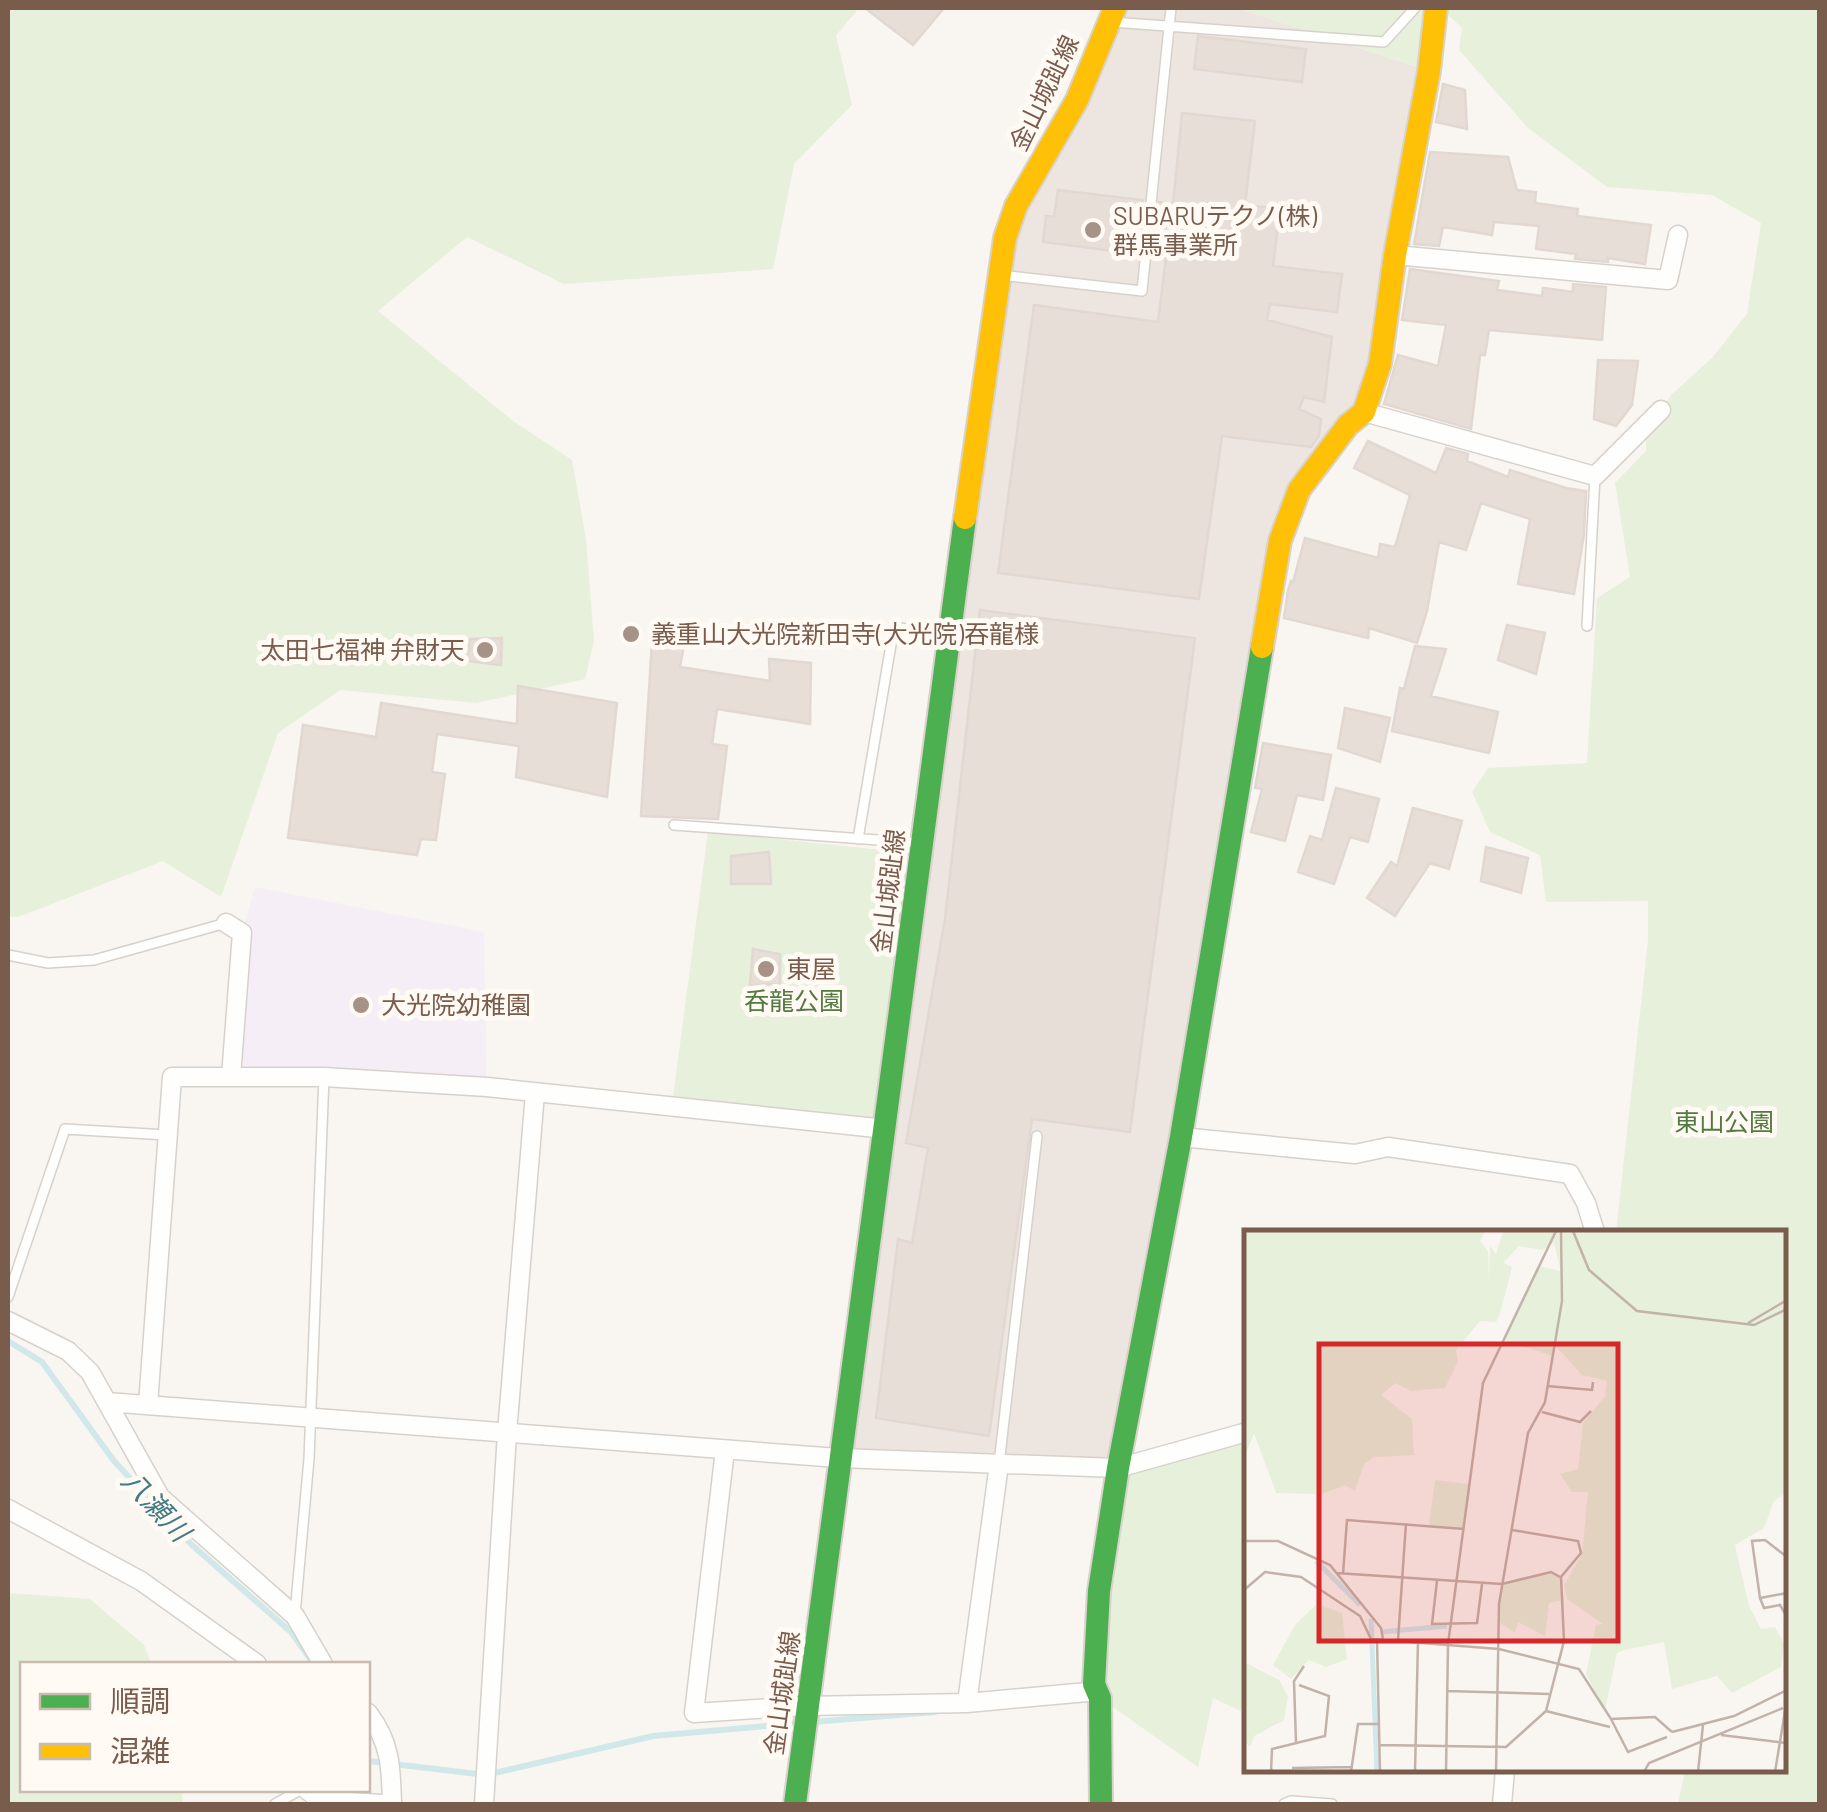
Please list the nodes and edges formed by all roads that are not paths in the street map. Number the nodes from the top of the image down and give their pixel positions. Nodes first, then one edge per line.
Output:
1 (1171, 8) edge
2 (1415, 8) edge
3 (1436, 8) edge
4 (1112, 15) edge
5 (1171, 26) junction
6 (1678, 235) dead end
7 (1395, 255) junction
8 (998, 275) junction
9 (1661, 410) dead end
10 (1364, 412) junction
11 (1595, 476) junction
12 (1587, 626) dead end
13 (948, 636) junction
14 (674, 825) dead end
15 (858, 839) junction
16 (922, 844) junction
17 (226, 923) joint
18 (8, 956) edge
19 (231, 1077) junction
20 (324, 1078) junction
21 (535, 1093) junction
22 (886, 1128) junction
23 (167, 1135) junction
24 (1038, 1136) dead end
25 (1181, 1137) junction
26 (1595, 1230) edge
27 (8, 1298) edge
28 (8, 1322) edge
29 (107, 1402) junction
30 (148, 1405) junction
31 (311, 1418) junction
32 (508, 1433) junction
33 (1244, 1433) edge
34 (725, 1450) junction
35 (842, 1458) junction
36 (999, 1464) junction
37 (1118, 1468) junction
38 (8, 1509) edge
39 (295, 1616) junction
40 (254, 1662) edge
41 (322, 1662) edge
42 (1098, 1691) junction
43 (966, 1703) junction
44 (808, 1706) junction
45 (370, 1716) edge
46 (1505, 1772) edge
47 (315, 1797) edge
48 (355, 1803) edge
49 (275, 1804) edge
50 (381, 1804) edge
51 (392, 1804) edge
52 (484, 1804) edge
53 (795, 1804) edge
54 (1101, 1804) edge
55 (1284, 1804) edge
56 (1332, 1804) edge
57 (1502, 1804) edge

1 - 5 lane
2 - 5 lane
3 - 7 street
4 - 5 lane
4 - 8 street, 金山城趾線
5 - 8 lane
6 - 7 street
7 - 10 street
8 - 13 street, 金山城趾線
9 - 11 street
10 - 11 street
10 - 25 street
11 - 12 lane
13 - 15 lane
13 - 16 street, 金山城趾線
14 - 15 lane
15 - 16 lane
16 - 22 street, 金山城趾線
17 - 18 lane
17 - 19 street
19 - 20 street
19 - 23 street
20 - 21 street
20 - 31 lane
21 - 22 street
21 - 32 street
22 - 35 street, 金山城趾線
23 - 27 lane
23 - 30 street
24 - 36 lane
25 - 26 street
25 - 37 street
28 - 29 street
29 - 30 street
29 - 39 street
30 - 31 street
31 - 32 street
31 - 39 lane
32 - 34 street
32 - 52 street
33 - 37 street
34 - 35 street
34 - 44 street
35 - 36 street
35 - 44 street, 金山城趾線
36 - 37 street
36 - 43 street
37 - 42 street
38 - 40 street
39 - 41 street
42 - 43 street
42 - 54 street
43 - 44 street
44 - 53 street, 金山城趾線
45 - 51 street
46 - 57 street
47 - 48 street
47 - 49 lane
48 - 50 street
55 - 56 lane

